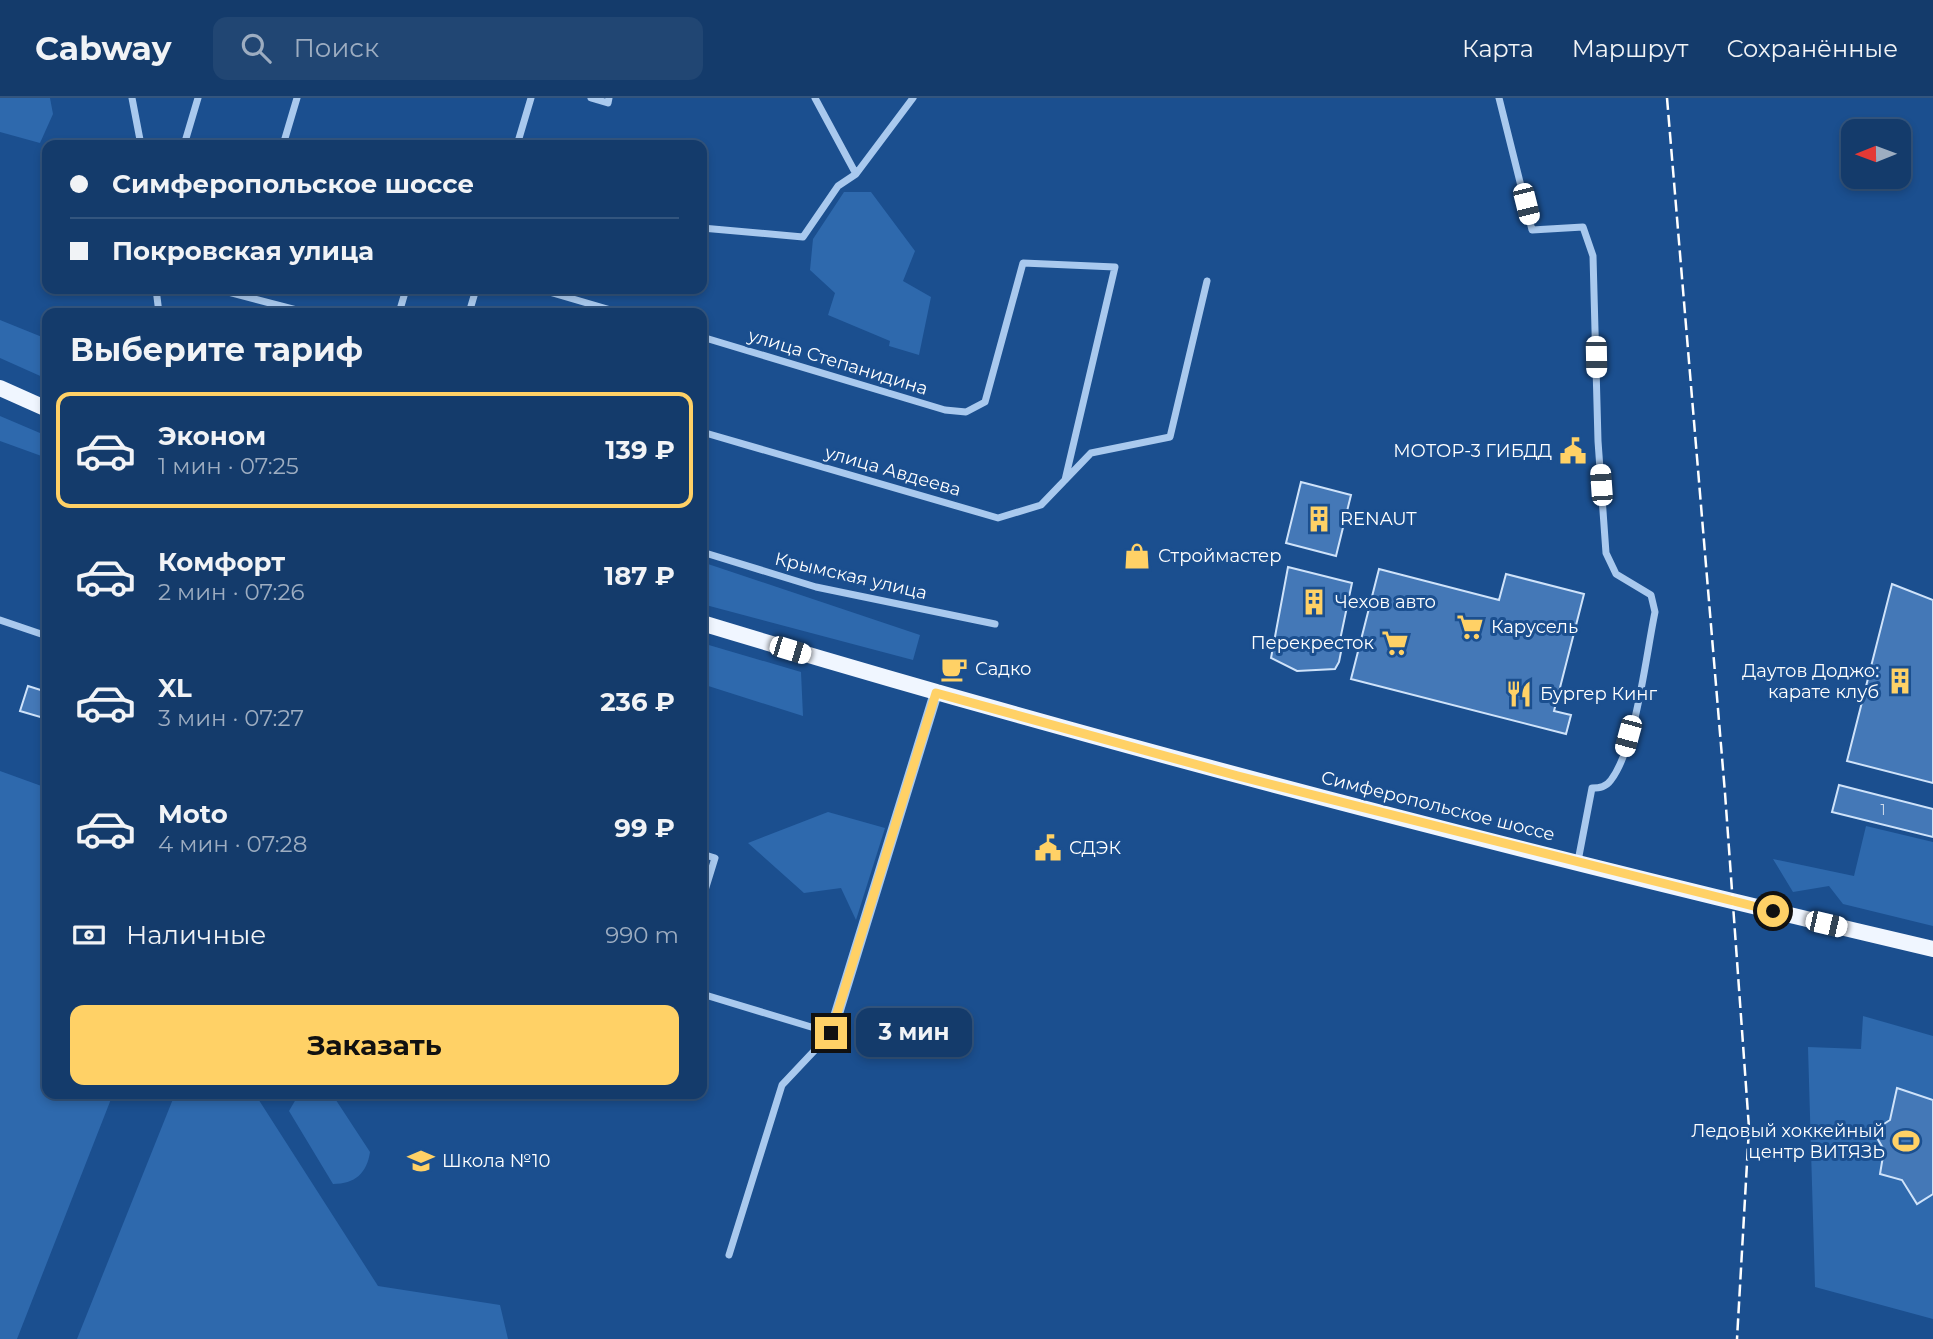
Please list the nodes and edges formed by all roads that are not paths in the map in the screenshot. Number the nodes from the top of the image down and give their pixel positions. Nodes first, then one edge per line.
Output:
1 (132, 98) edge
2 (198, 98) edge
3 (297, 98) edge
4 (531, 98) edge
5 (591, 98) edge
6 (609, 98) edge
7 (815, 98) edge
8 (913, 98) edge
9 (1499, 98) edge
10 (140, 140) edge
11 (185, 140) edge
12 (284, 140) edge
13 (518, 140) edge
14 (856, 174) junction
15 (707, 228) edge
16 (1206, 281) dead end
17 (236, 294) edge
18 (556, 294) edge
19 (289, 308) edge
20 (604, 308) edge
21 (707, 339) edge
22 (0, 388) edge
23 (42, 407) edge
24 (707, 433) edge
25 (1065, 480) junction
26 (707, 554) edge
27 (0, 620) edge
28 (707, 624) edge
29 (995, 624) dead end
30 (42, 634) edge
31 (936, 693) junction
32 (707, 855) edge
33 (1578, 861) junction
34 (707, 884) edge
35 (1933, 949) edge
36 (707, 996) edge
37 (831, 1033) junction
38 (729, 1255) dead end

1 - 10 street
2 - 11 street
3 - 12 street
4 - 13 street
5 - 6 street
7 - 14 street
8 - 14 street
9 - 33 street
14 - 15 street
16 - 25 street, улица Авдеева
17 - 19 street
18 - 20 street
21 - 25 street, улица Степанидина
22 - 23 main road
24 - 25 street, улица Авдеева
26 - 29 street, Крымская улица
27 - 30 street
28 - 31 main road, Симферопольское шоссе
31 - 33 main road, Симферопольское шоссе
31 - 37 street
32 - 34 street
33 - 35 main road, Симферопольское шоссе
36 - 37 street
37 - 38 street

